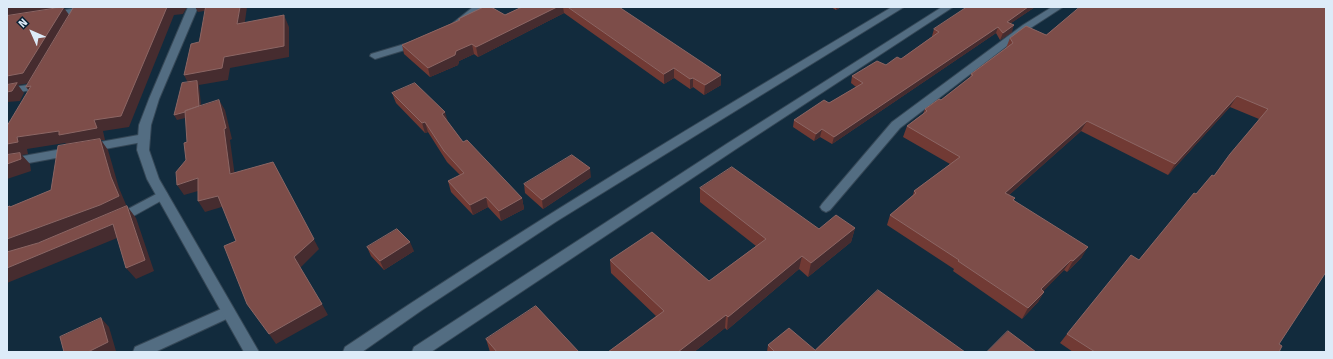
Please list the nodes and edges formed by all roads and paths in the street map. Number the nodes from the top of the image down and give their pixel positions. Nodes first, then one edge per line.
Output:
1 (100, 7) edge
2 (193, 7) edge
3 (479, 7) edge
4 (948, 7) edge
5 (1058, 7) edge
6 (894, 8) edge
7 (80, 9) edge
8 (43, 16) edge
9 (72, 24) edge
10 (448, 30) edge
11 (428, 38) edge
12 (375, 56) dead end
13 (7, 91) edge
14 (26, 101) edge
15 (144, 138) junction
16 (7, 163) edge
17 (162, 195) junction
18 (826, 207) dead end
19 (107, 224) edge
20 (229, 314) junction
21 (140, 352) edge
22 (252, 352) edge
23 (350, 352) edge
24 (420, 352) edge

1 - 7 street
2 - 15 street
3 - 10 street
4 - 24 street
5 - 18 street
6 - 23 street
7 - 8 street
7 - 9 street
11 - 12 street
13 - 14 street
15 - 16 street
15 - 17 street
17 - 19 street
17 - 20 street
20 - 21 street
20 - 22 street

